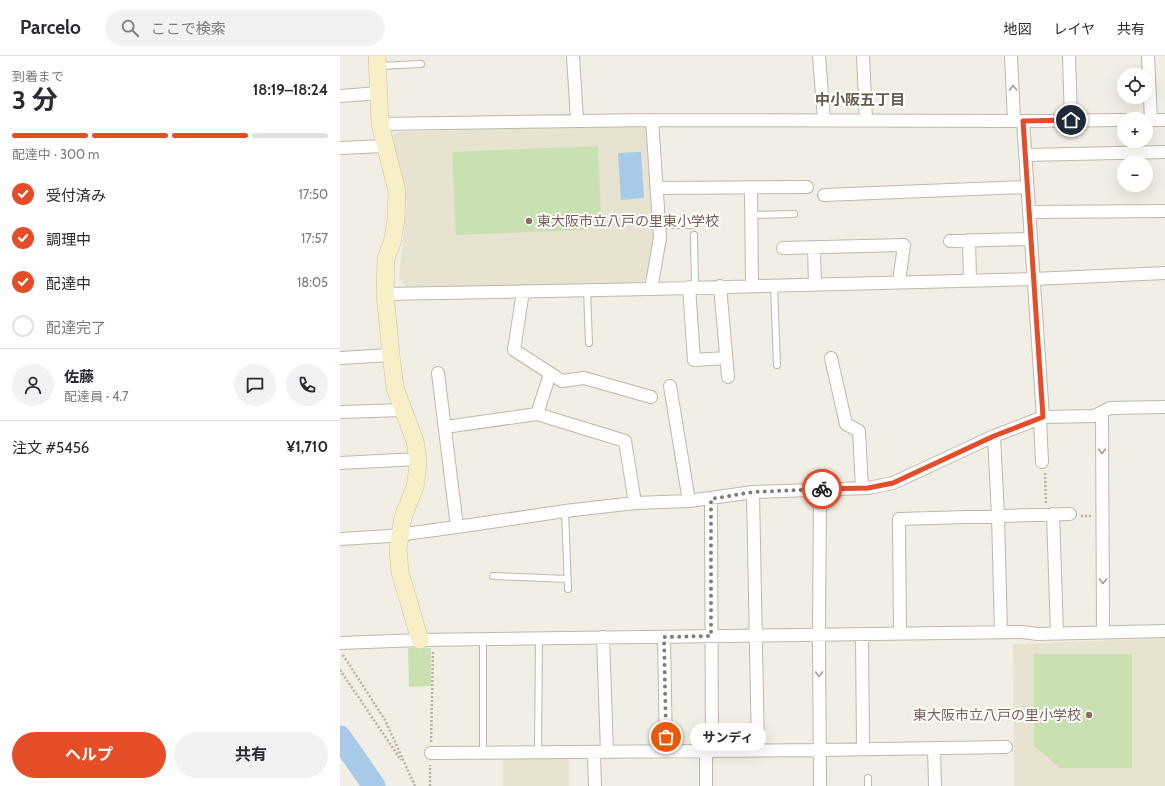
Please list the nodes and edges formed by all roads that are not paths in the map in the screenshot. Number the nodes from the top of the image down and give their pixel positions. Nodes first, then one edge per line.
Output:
1 (573, 56) edge
2 (819, 56) edge
3 (863, 56) edge
4 (1011, 56) edge
5 (1069, 56) edge
6 (1148, 56) edge
7 (378, 61) edge
8 (421, 64) dead end
9 (379, 93) junction
10 (340, 96) edge
11 (1148, 112) edge
12 (577, 120) junction
13 (652, 120) junction
14 (824, 120) junction
15 (866, 120) junction
16 (1071, 120) junction
17 (1117, 120) edge
18 (1153, 120) edge
19 (1165, 120) edge
20 (1018, 121) junction
21 (380, 124) junction
22 (385, 146) junction
23 (340, 148) edge
24 (1165, 152) edge
25 (1025, 155) junction
26 (807, 187) dead end
27 (1027, 187) junction
28 (657, 188) junction
29 (751, 188) junction
30 (824, 195) dead end
31 (1165, 211) edge
32 (1029, 212) junction
33 (794, 214) dead end
34 (751, 215) junction
35 (660, 225) junction
36 (695, 225) dead end
37 (694, 235) dead end
38 (1031, 239) junction
39 (969, 240) junction
40 (950, 241) dead end
41 (783, 248) dead end
42 (814, 248) junction
43 (1165, 273) edge
44 (1034, 279) junction
45 (970, 280) junction
46 (899, 282) junction
47 (815, 284) junction
48 (752, 285) junction
49 (774, 285) junction
50 (720, 286) junction
51 (692, 287) junction
52 (651, 289) junction
53 (587, 290) junction
54 (523, 291) junction
55 (385, 294) junction
56 (589, 343) dead end
57 (391, 355) junction
58 (340, 358) edge
59 (726, 358) junction
60 (831, 358) dead end
61 (777, 365) dead end
62 (438, 374) dead end
63 (550, 374) junction
64 (728, 377) dead end
65 (670, 386) dead end
66 (651, 397) dead end
67 (1165, 407) edge
68 (403, 410) junction
69 (340, 412) edge
70 (1102, 412) junction
71 (537, 414) junction
72 (1042, 418) junction
73 (445, 427) junction
74 (994, 436) junction
75 (418, 459) junction
76 (1042, 462) road end
77 (340, 463) edge
78 (862, 488) junction
79 (820, 489) junction
80 (753, 492) junction
81 (711, 499) junction
82 (689, 501) junction
83 (635, 503) junction
84 (565, 511) junction
85 (1049, 514) junction
86 (1070, 514) road end
87 (998, 516) junction
88 (457, 528) junction
89 (400, 535) junction
90 (340, 539) edge
91 (493, 576) dead end
92 (568, 579) junction
93 (568, 589) dead end
94 (1165, 631) edge
95 (1001, 632) junction
96 (1103, 632) junction
97 (1057, 633) junction
98 (862, 634) junction
99 (900, 634) junction
100 (819, 635) junction
101 (711, 636) junction
102 (757, 636) junction
103 (603, 637) junction
104 (664, 637) junction
105 (539, 638) junction
106 (483, 639) junction
107 (426, 640) junction
108 (341, 647) edge
109 (1006, 747) dead end
110 (934, 748) junction
111 (863, 749) junction
112 (758, 750) junction
113 (820, 750) junction
114 (666, 751) junction
115 (709, 751) junction
116 (538, 752) junction
117 (594, 752) junction
118 (607, 752) junction
119 (431, 753) road end
120 (483, 753) junction
121 (868, 778) dead end
122 (595, 786) edge
123 (706, 786) edge
124 (820, 786) edge
125 (868, 786) edge
126 (935, 786) edge

1 - 12 street
2 - 14 street
3 - 15 street
20 -> 4 street
5 - 16 street
6 - 11 street
7 - 8 lane
7 - 9 street
9 - 10 street
9 - 21 street
12 - 13 street
12 - 21 street
13 - 14 street
13 - 28 street
14 - 15 street
15 - 20 street
16 - 17 street
16 - 20 street
18 - 19 street
20 - 25 street
21 - 22 street
22 - 23 street
22 - 55 street
24 - 25 street
25 - 27 street
26 - 29 street
27 - 30 street
27 - 32 street
28 - 29 street
28 - 35 street
29 - 34 street
31 - 32 street
32 - 38 street
33 - 34 lane
34 - 48 street
35 - 36 lane
35 - 52 street
37 - 51 lane
38 - 39 street
38 - 44 street
39 - 40 street
39 - 45 street
41 - 42 street
42 - 46 street
42 - 47 street
43 - 44 street
44 - 45 street
44 - 72 street
45 - 46 street
46 - 47 street
47 - 49 street
48 - 49 street
48 - 50 street
49 - 61 lane
50 - 51 street
50 - 59 street
51 - 52 street
51 - 59 street
52 - 53 street
53 - 54 street
53 - 56 lane
54 - 55 street
54 - 63 street
55 - 57 street
57 - 58 street
57 - 68 street
59 - 64 street
60 - 78 street
62 - 73 street
63 - 66 street
63 - 71 street
65 - 82 street
67 - 70 street
68 - 69 street
68 - 75 street
70 - 72 street
70 -> 96 street
71 - 73 street
71 - 83 street
72 - 74 street
72 - 76 street
73 - 88 street
74 - 78 street
74 - 87 street
75 - 77 street
75 - 89 street
78 - 79 street
79 - 80 street
79 - 100 street
80 - 81 street
80 - 102 street
81 - 82 street
81 - 101 street
82 - 83 street
83 - 84 street
84 - 88 street
84 - 92 lane
85 - 86 street
85 - 87 street
85 - 97 street
87 - 95 street
87 - 99 street
88 - 89 street
89 - 90 street
89 - 107 street
91 - 92 lane
92 - 93 lane
94 - 96 street
95 - 97 street
95 - 99 street
96 - 97 street
98 - 99 street
98 - 100 street
98 - 111 street
100 - 102 street
100 -> 113 street
101 - 102 street
101 - 104 street
101 - 115 street
102 - 112 street
103 - 104 street
103 - 105 street
103 - 118 street
104 - 114 street
105 - 106 street
105 - 116 lane
106 - 107 street
106 - 120 lane
107 - 108 street
109 - 110 street
110 - 111 street
110 - 126 street
111 - 113 street
112 - 113 street
112 - 115 street
113 - 124 street
114 - 115 street
114 - 118 street
115 - 123 street
116 - 117 street
116 - 120 street
117 - 118 street
117 - 122 street
119 - 120 street
121 - 125 lane

